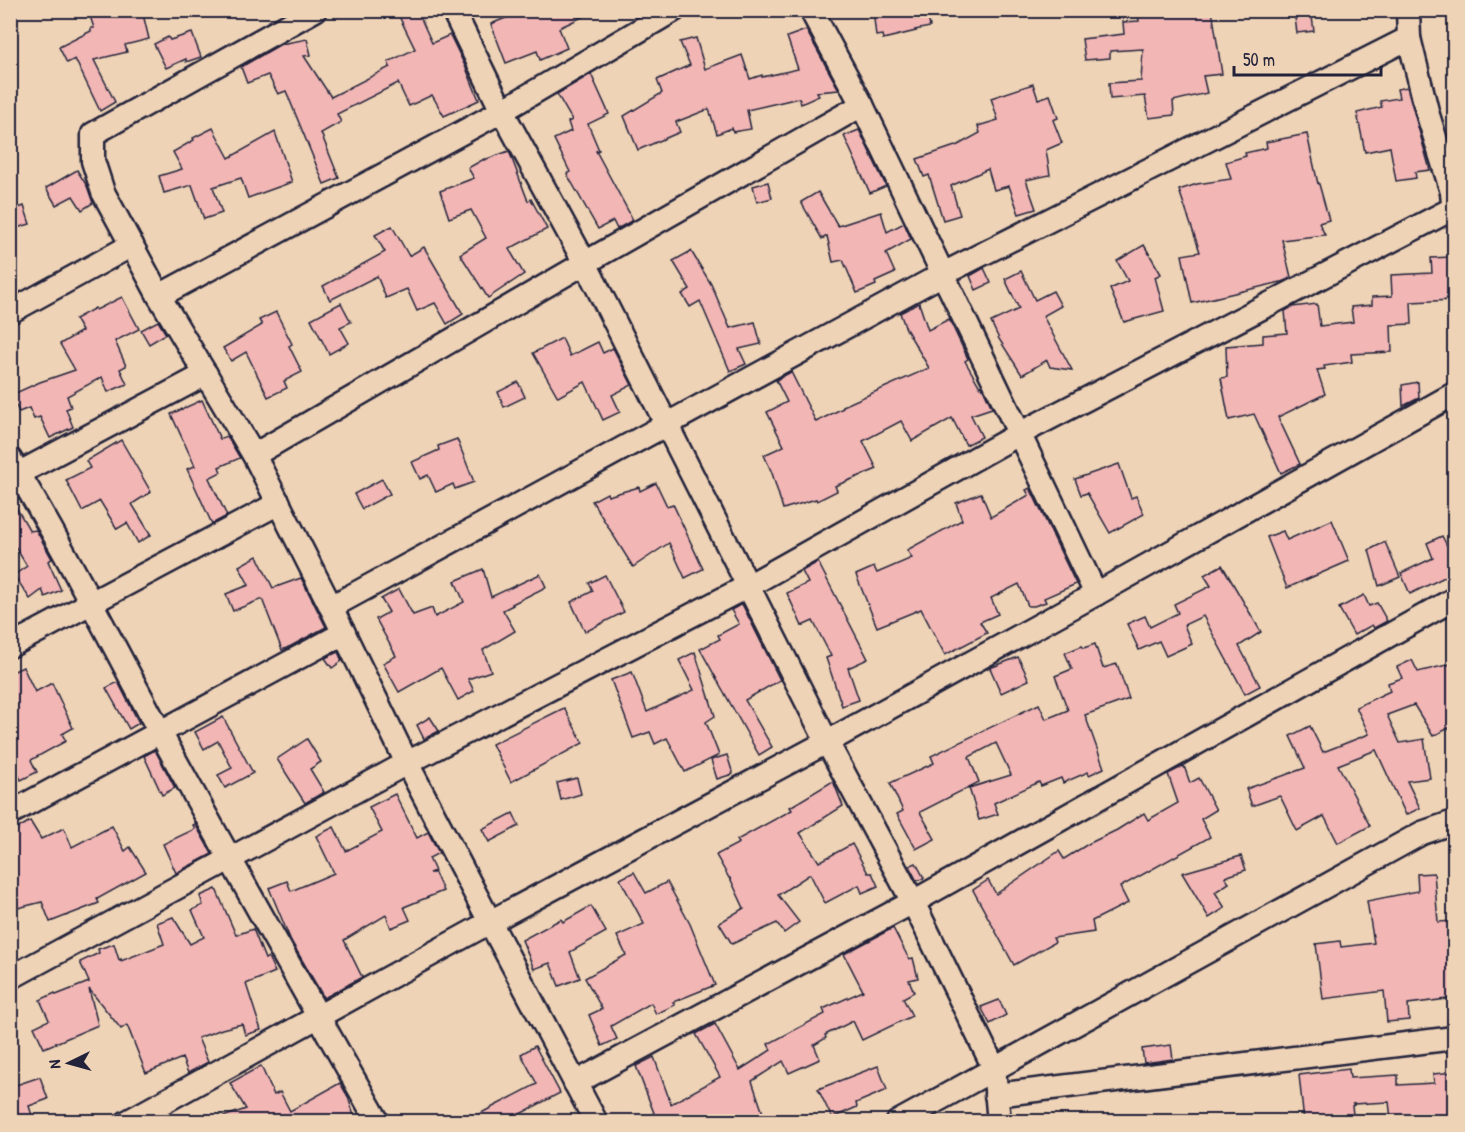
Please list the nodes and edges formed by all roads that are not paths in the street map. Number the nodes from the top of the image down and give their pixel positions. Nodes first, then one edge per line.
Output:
1 (315, 10) edge
2 (453, 10) edge
3 (674, 10) edge
4 (811, 10) edge
5 (1408, 10) edge
6 (1410, 38) junction
7 (862, 105) junction
8 (502, 111) junction
9 (1454, 208) edge
10 (1455, 216) edge
11 (132, 245) junction
12 (585, 263) junction
13 (943, 274) junction
14 (159, 296) junction
15 (10, 312) edge
16 (206, 374) junction
17 (1455, 394) edge
18 (667, 424) junction
19 (1020, 434) junction
20 (255, 455) junction
21 (13, 470) edge
22 (279, 503) junction
23 (748, 586) junction
24 (1096, 594) junction
25 (1455, 599) edge
26 (92, 603) junction
27 (331, 607) junction
28 (344, 633) junction
29 (10, 646) edge
30 (161, 732) junction
31 (827, 742) junction
32 (407, 763) junction
33 (10, 813) edge
34 (1455, 822) edge
35 (231, 859) junction
36 (913, 902) junction
37 (490, 922) junction
38 (10, 978) edge
39 (318, 1016) junction
40 (1455, 1038) edge
41 (994, 1068) junction
42 (575, 1083) junction
43 (996, 1095) junction
44 (127, 1122) edge
45 (378, 1122) edge
46 (596, 1122) edge
47 (898, 1122) edge
48 (999, 1122) edge

1 - 11 street
2 - 8 street
3 - 8 street
4 - 7 street
5 - 6 street
6 - 9 street
6 - 13 street
7 - 12 street
7 - 13 street
8 - 12 street
8 - 14 street
9 - 10 street
9 - 19 street
11 - 14 street
11 - 15 street
12 - 18 street
12 - 20 street
13 - 18 street
13 - 19 street
14 - 16 street
16 - 20 street
16 - 21 street
17 - 24 street
18 - 23 street
18 - 27 street
19 - 23 street
19 - 24 street
20 - 22 street
21 - 26 street
22 - 26 street
22 - 27 street
23 - 31 street
23 - 32 street
24 - 31 street
25 - 36 street
26 - 29 street
26 - 30 street
27 - 28 street
28 - 30 street
28 - 32 street
30 - 33 street
30 - 35 street
31 - 36 street
31 - 37 street
32 - 35 street
32 - 37 street
34 - 41 street
35 - 38 street
35 - 39 street
36 - 41 street
36 - 42 street
37 - 39 street
37 - 42 street
39 - 44 street
39 - 45 street
40 - 43 street
41 - 43 street
41 - 47 street
42 - 46 street
43 - 48 street

